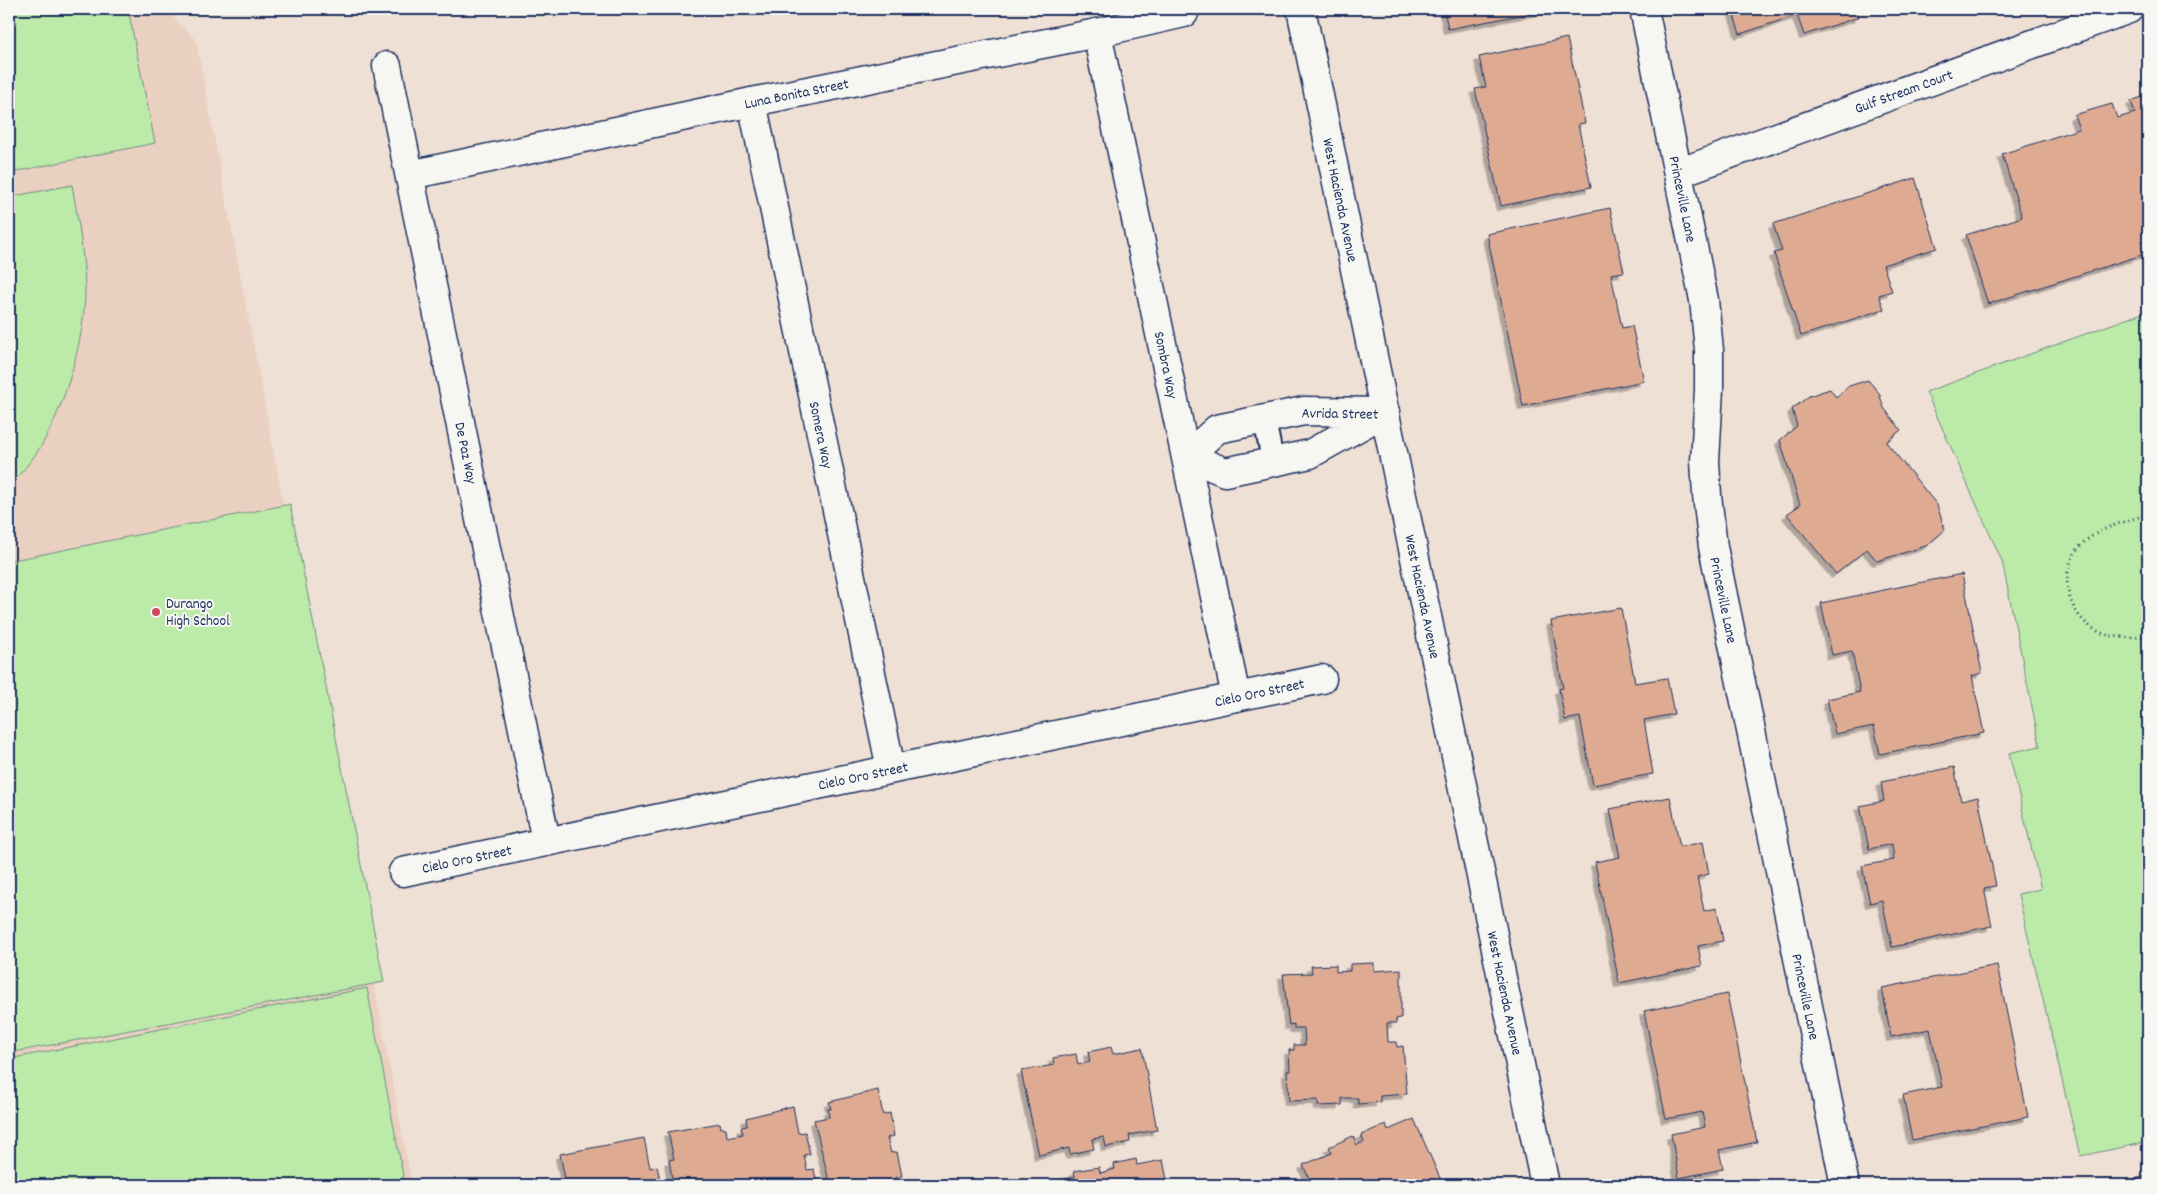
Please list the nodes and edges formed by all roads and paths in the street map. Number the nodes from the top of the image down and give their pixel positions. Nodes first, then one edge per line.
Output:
1 (1301, 9) edge
2 (1644, 9) edge
3 (2129, 9) edge
4 (1184, 13) dead end
5 (1097, 33) junction
6 (386, 66) dead end
7 (752, 102) junction
8 (1678, 173) junction
9 (410, 175) junction
10 (1385, 412) junction
11 (1264, 418) junction
12 (1186, 456) junction
13 (1273, 462) junction
14 (2148, 514) edge
15 (2148, 637) edge
16 (1322, 679) dead end
17 (1236, 697) junction
18 (890, 769) junction
19 (546, 841) junction
20 (403, 872) dead end
21 (1544, 1185) edge
22 (1845, 1185) edge

1 - 10 street, West Hacienda Avenue
2 - 8 street, Princeville Lane
3 - 8 street, Gulf Stream Court
4 - 5 street, Luna Bonita Street
5 - 7 street, Luna Bonita Street
5 - 12 street, Sombra Way
6 - 9 street, De Paz Way
7 - 9 street, Luna Bonita Street
7 - 18 street, Somera Way
8 - 22 street, Princeville Lane
9 - 19 street, De Paz Way
10 - 11 street, Avrida Street
10 - 13 street, Avrida Street
10 - 21 street, West Hacienda Avenue
11 - 12 street, Avrida Street
11 - 13 lane
12 - 13 street, Avrida Street
12 - 17 street, Sombra Way
14 - 15 path
16 - 17 street, Cielo Oro Street
17 - 18 street, Cielo Oro Street
18 - 19 street, Cielo Oro Street
19 - 20 street, Cielo Oro Street

